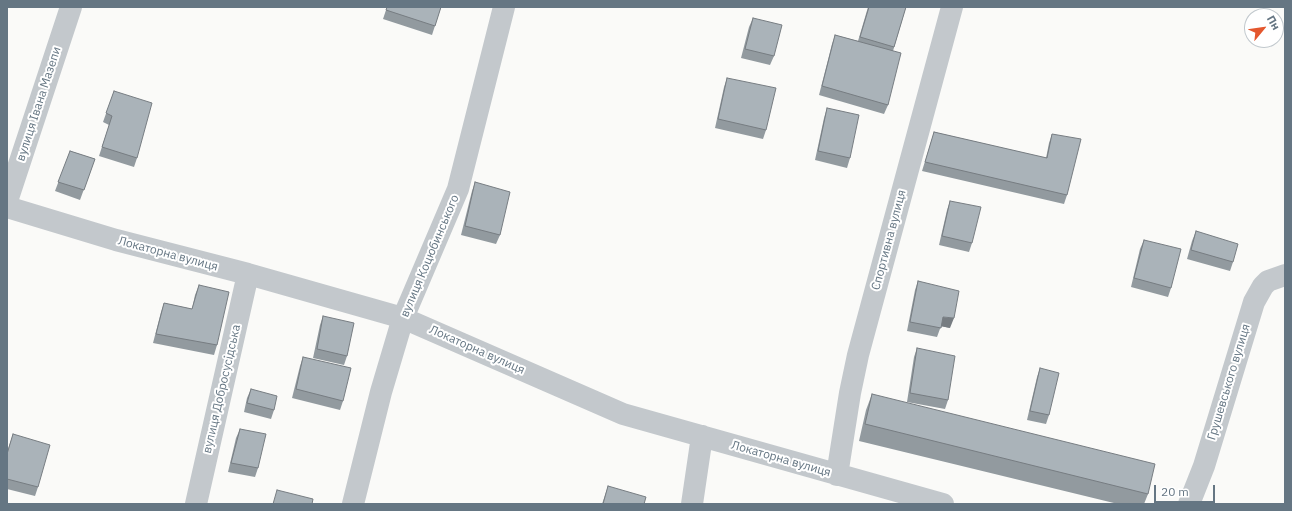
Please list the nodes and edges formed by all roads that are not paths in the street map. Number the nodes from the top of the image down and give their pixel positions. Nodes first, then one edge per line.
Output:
1 (71, 7) edge
2 (504, 7) edge
3 (952, 7) edge
4 (7, 200) edge
5 (7, 207) edge
6 (248, 274) junction
7 (1285, 275) edge
8 (403, 318) junction
9 (702, 436) junction
10 (837, 474) junction
11 (196, 504) edge
12 (354, 504) edge
13 (692, 504) edge
14 (943, 504) edge
15 (1189, 504) edge

1 - 4 street, вулиця Івана Мазепи
2 - 8 street, вулиця Коцюбинського
3 - 10 street, Спортивна вулиця
5 - 6 street, Локаторна вулиця
6 - 8 street, Локаторна вулиця
6 - 11 street, вулиця Добросусідська
7 - 15 street, Грушевського вулиця
8 - 9 street, Локаторна вулиця
8 - 12 street, вулиця Коцюбинського
9 - 10 street, Локаторна вулиця
9 - 13 street
10 - 14 street, Локаторна вулиця

